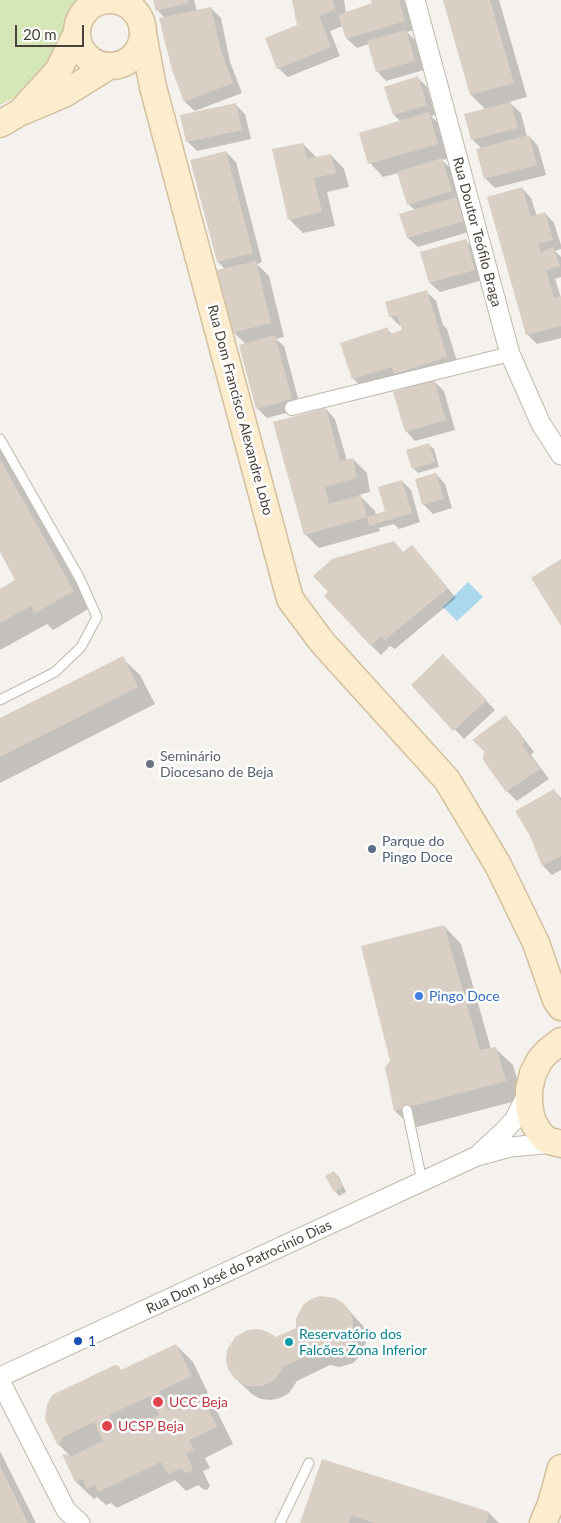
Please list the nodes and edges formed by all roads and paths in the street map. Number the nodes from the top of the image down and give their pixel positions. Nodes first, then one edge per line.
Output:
1 (415, 0) edge
2 (88, 4) edge
3 (133, 5) edge
4 (77, 33) junction
5 (143, 34) junction
6 (113, 65) junction
7 (151, 78) junction
8 (10, 118) edge
9 (510, 354) junction
10 (292, 408) dead end
11 (0, 439) edge
12 (561, 455) edge
13 (0, 700) edge
14 (559, 1004) edge
15 (557, 1044) edge
16 (529, 1090) junction
17 (407, 1110) dead end
18 (558, 1143) edge
19 (477, 1156) junction
20 (422, 1181) junction
21 (0, 1377) edge
22 (0, 1381) edge
23 (309, 1463) dead end
24 (561, 1468) edge
25 (552, 1511) edge
26 (80, 1523) edge
27 (280, 1523) edge

1 - 9 street, Rua Doutor Teófilo Braga
2 - 3 main road
2 - 4 main road
3 - 5 main road
4 - 6 main road
4 - 8 main road
5 - 6 main road
5 - 7 main road, Rua Dom Francisco Alexandre Lobo
6 - 7 main road
6 - 8 main road
7 - 14 main road, Rua Dom Francisco Alexandre Lobo
9 - 10 street
9 - 12 street, Rua Doutor Teófilo Braga
11 - 13 lane
14 - 15 main road
15 - 16 main road
16 - 18 main road
16 - 19 street, Rua Dom José do Patrocínio Dias
17 - 20 lane
18 - 19 street, Rua Dom José do Patrocínio Dias
19 - 20 street, Rua Dom José do Patrocínio Dias
20 - 21 street, Rua Dom José do Patrocínio Dias
22 - 26 street
23 - 27 lane
24 - 25 main road

